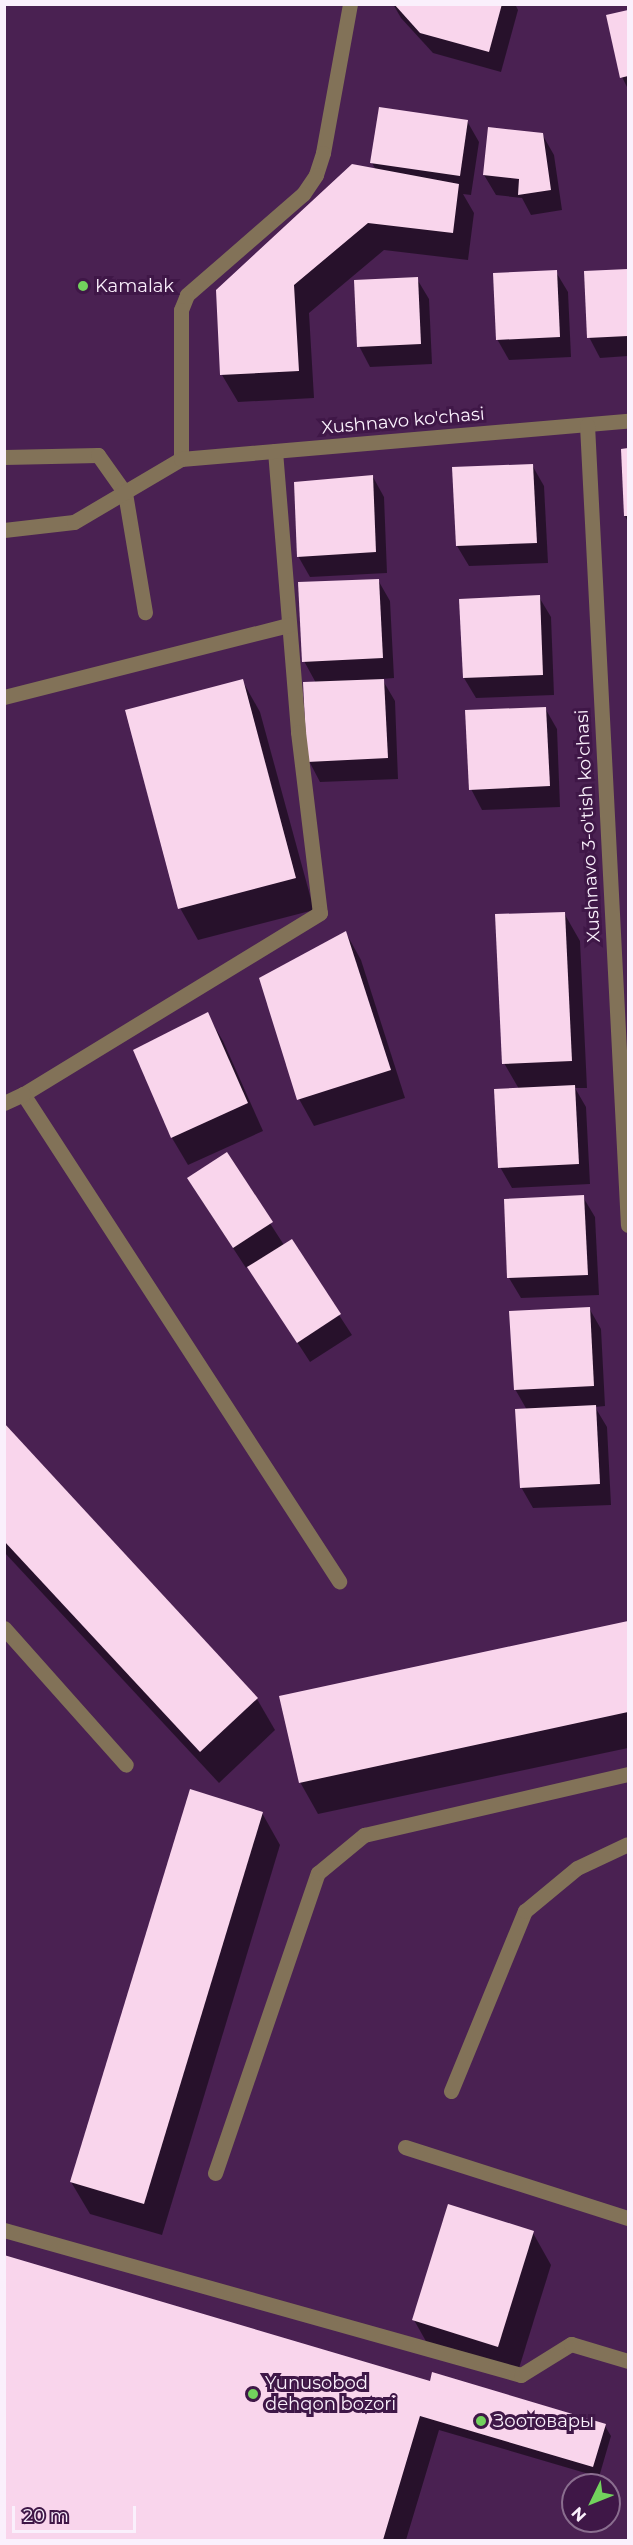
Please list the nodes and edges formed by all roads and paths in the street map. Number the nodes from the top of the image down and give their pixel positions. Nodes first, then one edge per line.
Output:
1 (350, 4) edge
2 (628, 421) edge
3 (587, 424) junction
4 (275, 451) junction
5 (4, 457) edge
6 (181, 459) junction
7 (124, 493) junction
8 (4, 530) edge
9 (145, 612) dead end
10 (289, 625) junction
11 (4, 697) edge
12 (22, 1095) junction
13 (4, 1103) edge
14 (628, 1203) edge
15 (628, 1225) edge
16 (339, 1581) dead end
17 (4, 1628) edge
18 (126, 1765) dead end
19 (628, 1774) edge
20 (628, 1844) edge
21 (451, 2091) dead end
22 (405, 2147) dead end
23 (215, 2173) dead end
24 (628, 2218) edge
25 (4, 2230) edge
26 (628, 2361) edge

1 - 6 street
2 - 3 street, Xushnavo ko'chasi
3 - 4 street, Xushnavo ko'chasi
3 - 14 street, Xushnavo 3-o'tish ko'chasi
4 - 6 street, Xushnavo ko'chasi
4 - 10 street
5 - 7 street
6 - 7 street
7 - 8 street
7 - 9 street
10 - 11 street
10 - 12 street
12 - 13 street
12 - 16 street
14 - 15 street, Xushnavo 3-o'tish ko'chasi
17 - 18 street
19 - 23 street
20 - 21 street
22 - 24 street
25 - 26 street

